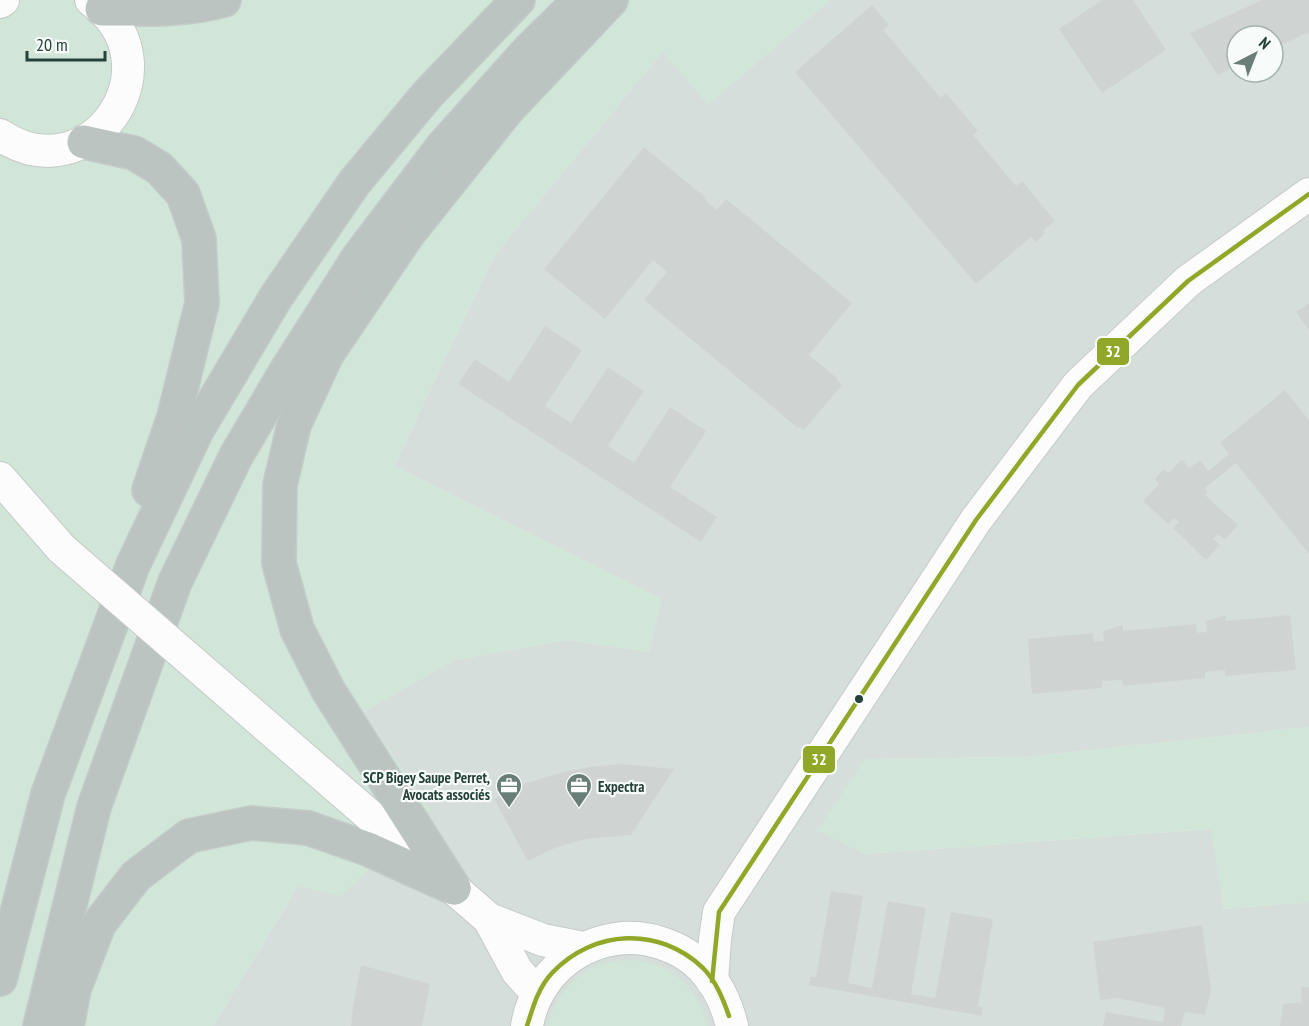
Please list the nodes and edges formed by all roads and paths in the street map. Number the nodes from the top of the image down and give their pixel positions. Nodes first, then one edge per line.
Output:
1 (224, 0) edge
2 (518, 0) edge
3 (580, 0) edge
4 (610, 0) edge
5 (97, 4) edge
6 (0, 135) edge
7 (84, 142) junction
8 (1309, 194) edge
9 (0, 478) edge
10 (0, 508) edge
11 (62, 549) junction
12 (133, 565) junction
13 (454, 888) junction
14 (719, 912) junction
15 (489, 919) junction
16 (661, 943) junction
17 (583, 948) junction
18 (0, 979) edge
19 (712, 981) junction
20 (537, 993) junction
21 (40, 1026) edge
22 (67, 1026) edge
23 (527, 1026) edge
24 (732, 1026) edge

1 - 5 highway
2 - 12 highway
3 - 21 highway
4 - 13 highway
5 - 7 street
6 - 7 street
7 - 12 highway
8 - 14 street
9 - 11 street
10 - 11 street
11 - 13 street, bridge
12 - 18 highway
13 - 15 street
13 - 22 highway
14 - 16 street
14 - 19 street
15 - 17 street
15 - 20 street
16 - 17 street
16 - 19 street
17 - 20 street
19 - 24 street
20 - 23 street

